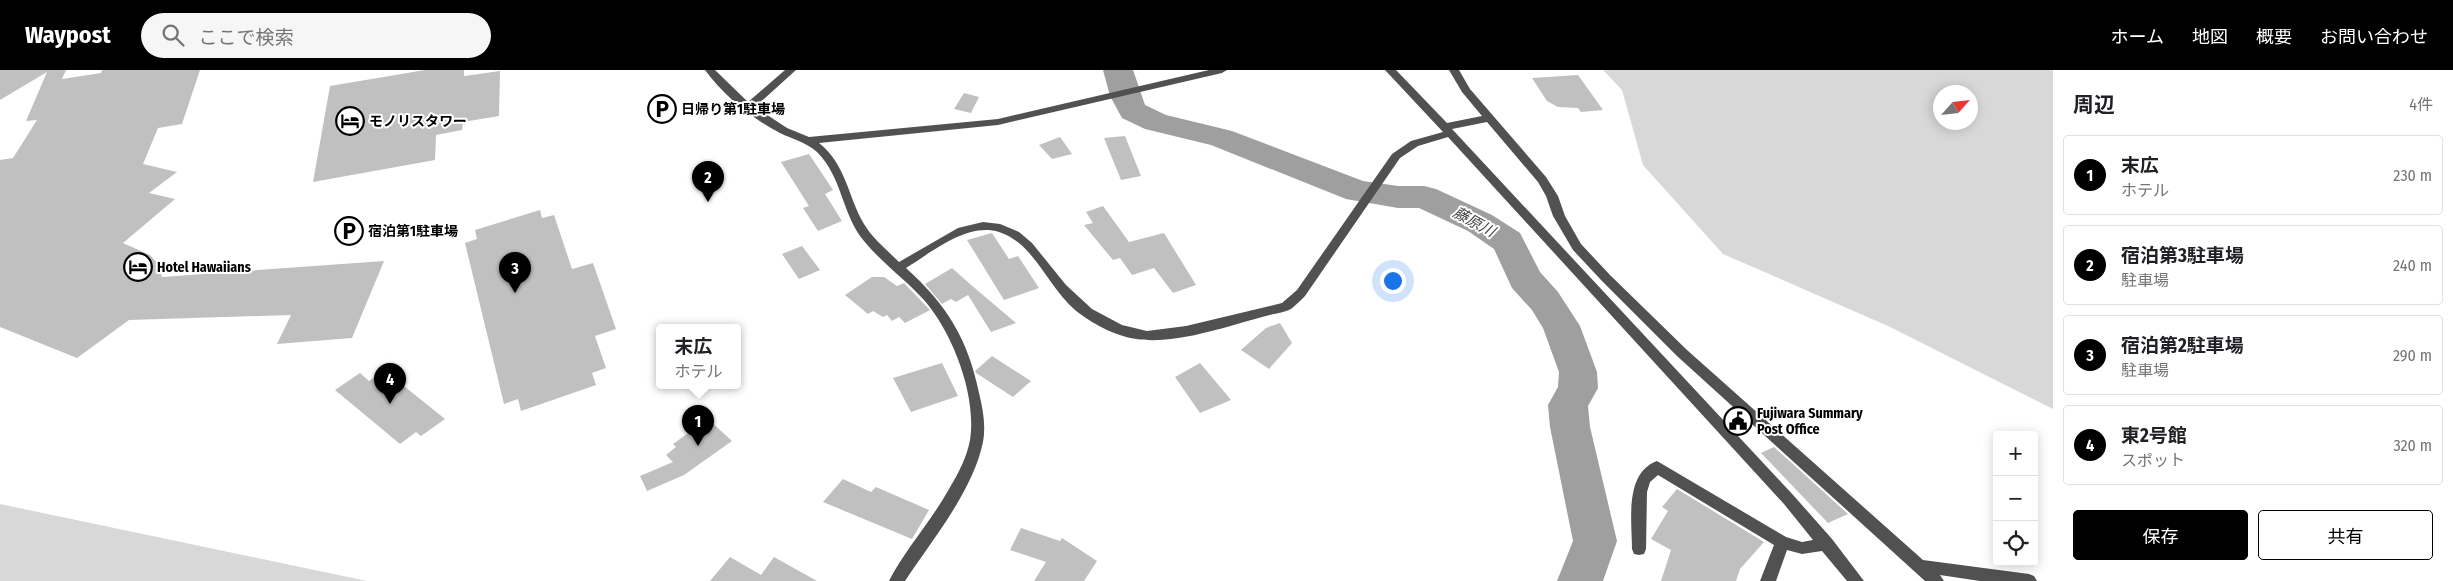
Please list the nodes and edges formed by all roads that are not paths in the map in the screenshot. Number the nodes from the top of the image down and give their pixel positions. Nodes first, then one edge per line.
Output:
1 (710, 70) edge
2 (791, 70) edge
3 (1222, 70) edge
4 (1390, 70) edge
5 (1454, 70) edge
6 (749, 107) junction
7 (1489, 118) junction
8 (1448, 130) junction
9 (806, 141) junction
10 (899, 267) junction
11 (1782, 542) junction
12 (1827, 544) junction
13 (1639, 549) dead end
14 (1920, 566) junction
15 (897, 581) edge
16 (1768, 581) edge
17 (1856, 581) edge
18 (1936, 581) edge
19 (2029, 581) edge

1 - 6 street
2 - 6 street
3 - 9 street
4 - 8 street
5 - 7 street
6 - 9 street
7 - 8 street
7 - 14 street
8 - 10 street
8 - 12 street
9 - 10 street
10 - 15 street
11 - 12 street
11 - 13 street
11 - 16 street
12 - 17 street
14 - 18 street
14 - 19 street

